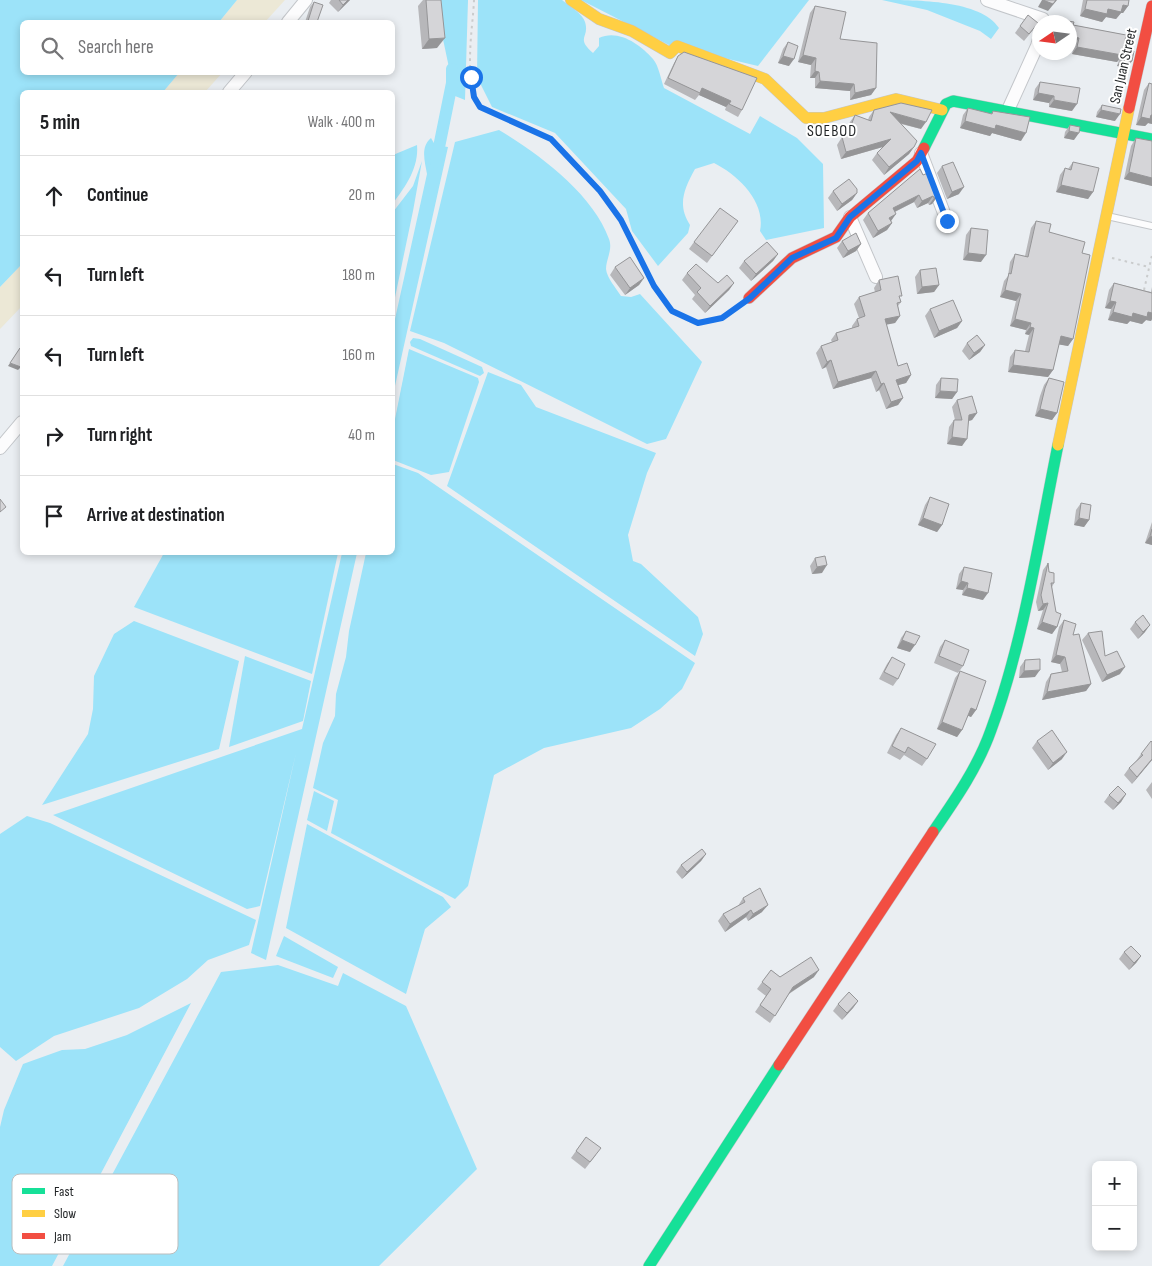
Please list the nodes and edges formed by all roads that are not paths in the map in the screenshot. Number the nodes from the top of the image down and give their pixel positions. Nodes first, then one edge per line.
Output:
1 (306, 0) edge
2 (570, 0) edge
3 (987, 0) edge
4 (1152, 6) edge
5 (1032, 15) edge
6 (290, 20) edge
7 (1032, 57) edge
8 (244, 75) edge
9 (232, 90) edge
10 (942, 110) junction
11 (1008, 110) junction
12 (1122, 133) junction
13 (1152, 139) edge
14 (921, 153) junction
15 (1105, 216) junction
16 (850, 217) junction
17 (947, 221) dead end
18 (1152, 226) edge
19 (876, 277) dead end
20 (750, 298) road end
21 (20, 424) edge
22 (0, 448) edge
23 (649, 1266) edge

1 - 6 street
2 - 10 street
3 - 5 street
4 - 12 street, San Juan Street
7 - 11 street
8 - 9 street
10 - 11 street
10 - 14 street
11 - 12 street
12 - 13 street
12 - 15 street, San Juan Street
14 - 16 street
14 - 17 street
15 - 18 lane
15 - 23 street, San Juan Street
16 - 19 street
16 - 20 street
21 - 22 street

